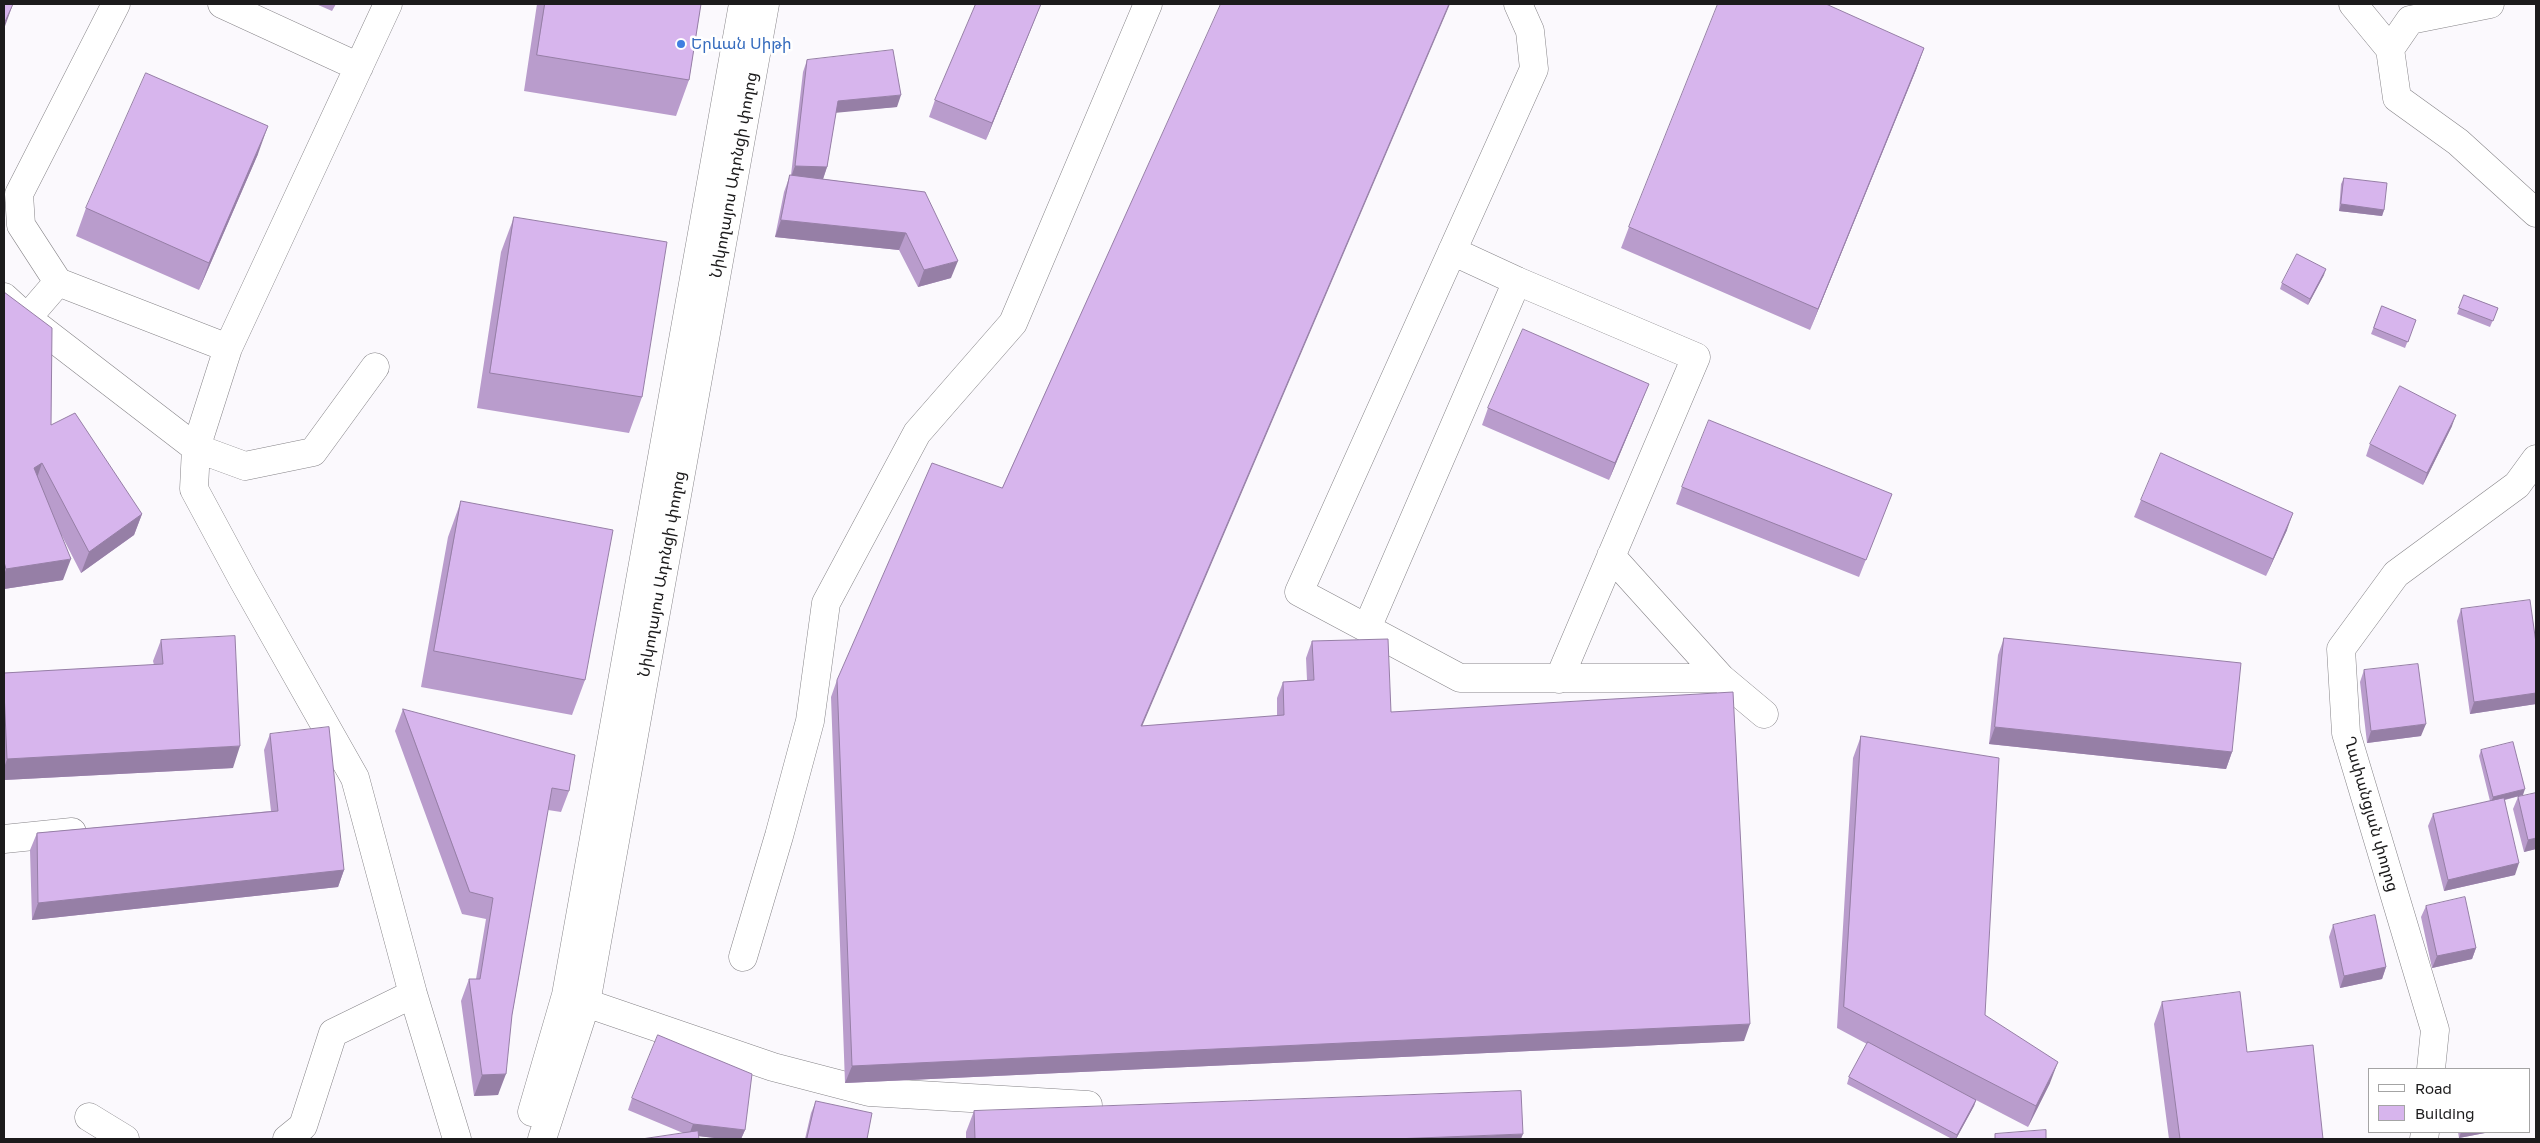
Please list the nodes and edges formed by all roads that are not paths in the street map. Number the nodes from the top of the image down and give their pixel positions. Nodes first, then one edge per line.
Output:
1 (116, 4) edge
2 (222, 4) edge
3 (388, 4) edge
4 (743, 4) edge
5 (765, 4) edge
6 (1148, 4) edge
7 (1518, 4) edge
8 (2353, 4) edge
9 (2490, 4) edge
10 (2390, 49) junction
11 (360, 67) junction
12 (2536, 213) edge
13 (1452, 251) junction
14 (1517, 281) junction
15 (58, 282) junction
16 (4, 297) edge
17 (27, 318) junction
18 (228, 348) junction
19 (375, 367) dead end
20 (196, 448) junction
21 (2536, 459) edge
22 (1611, 556) junction
23 (1367, 628) junction
24 (1721, 678) junction
25 (1559, 679) junction
26 (1764, 714) dead end
27 (101, 829) edge
28 (4, 839) edge
29 (743, 957) dead end
30 (413, 994) junction
31 (586, 1003) junction
32 (2431, 1068) edge
33 (1088, 1105) edge
34 (89, 1116) dead end
35 (125, 1139) edge
36 (287, 1139) edge
37 (457, 1139) edge
38 (523, 1139) edge
39 (542, 1139) edge

1 - 15 street
2 - 11 street
3 - 11 street
4 - 38 street, Նիկողայոս Ադոնցի փողոց
5 - 31 street, Նիկողայոս Ադոնցի փողոց
6 - 29 street
7 - 13 street
8 - 10 street
9 - 10 street
10 - 12 street
11 - 18 street
13 - 14 street
13 - 23 street
14 - 22 street
14 - 23 street
15 - 17 street
15 - 18 street
16 - 17 street
17 - 20 street
18 - 20 street
19 - 20 street
20 - 30 street
21 - 32 street, Ղափանցյան փողոց
22 - 24 street
22 - 25 street
23 - 25 street
24 - 25 street
24 - 26 street
27 - 28 street
30 - 36 street
30 - 37 street
31 - 33 street
31 - 39 street, Նիկողայոս Ադոնցի փողոց
34 - 35 street

